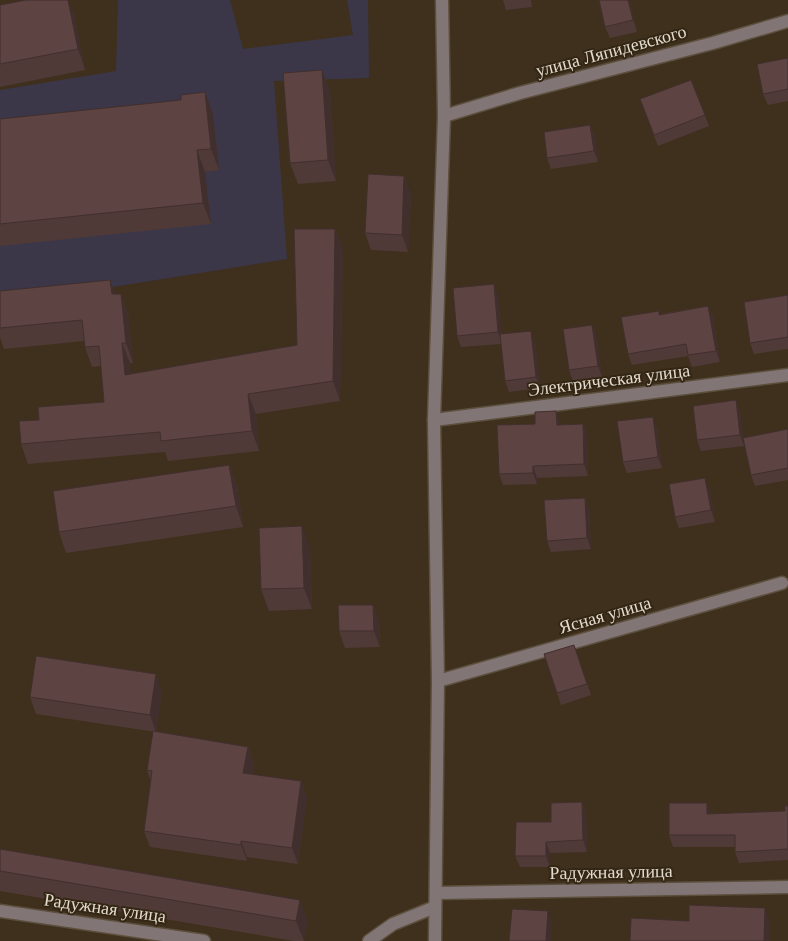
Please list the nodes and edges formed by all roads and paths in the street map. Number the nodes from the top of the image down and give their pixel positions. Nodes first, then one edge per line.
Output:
1 (442, 0) edge
2 (788, 21) edge
3 (444, 116) junction
4 (788, 375) edge
5 (434, 420) junction
6 (782, 583) dead end
7 (438, 681) junction
8 (788, 887) edge
9 (436, 893) junction
10 (435, 907) junction
11 (0, 910) edge
12 (204, 941) edge
13 (369, 941) edge
14 (435, 941) edge

1 - 3 street
2 - 3 street, улица Ляпидевского
3 - 5 street
4 - 5 street, Электрическая улица
5 - 7 street
6 - 7 street, Ясная улица
7 - 9 street
8 - 9 street, Радужная улица
9 - 10 street
10 - 13 street
10 - 14 street
11 - 12 street, Радужная улица

